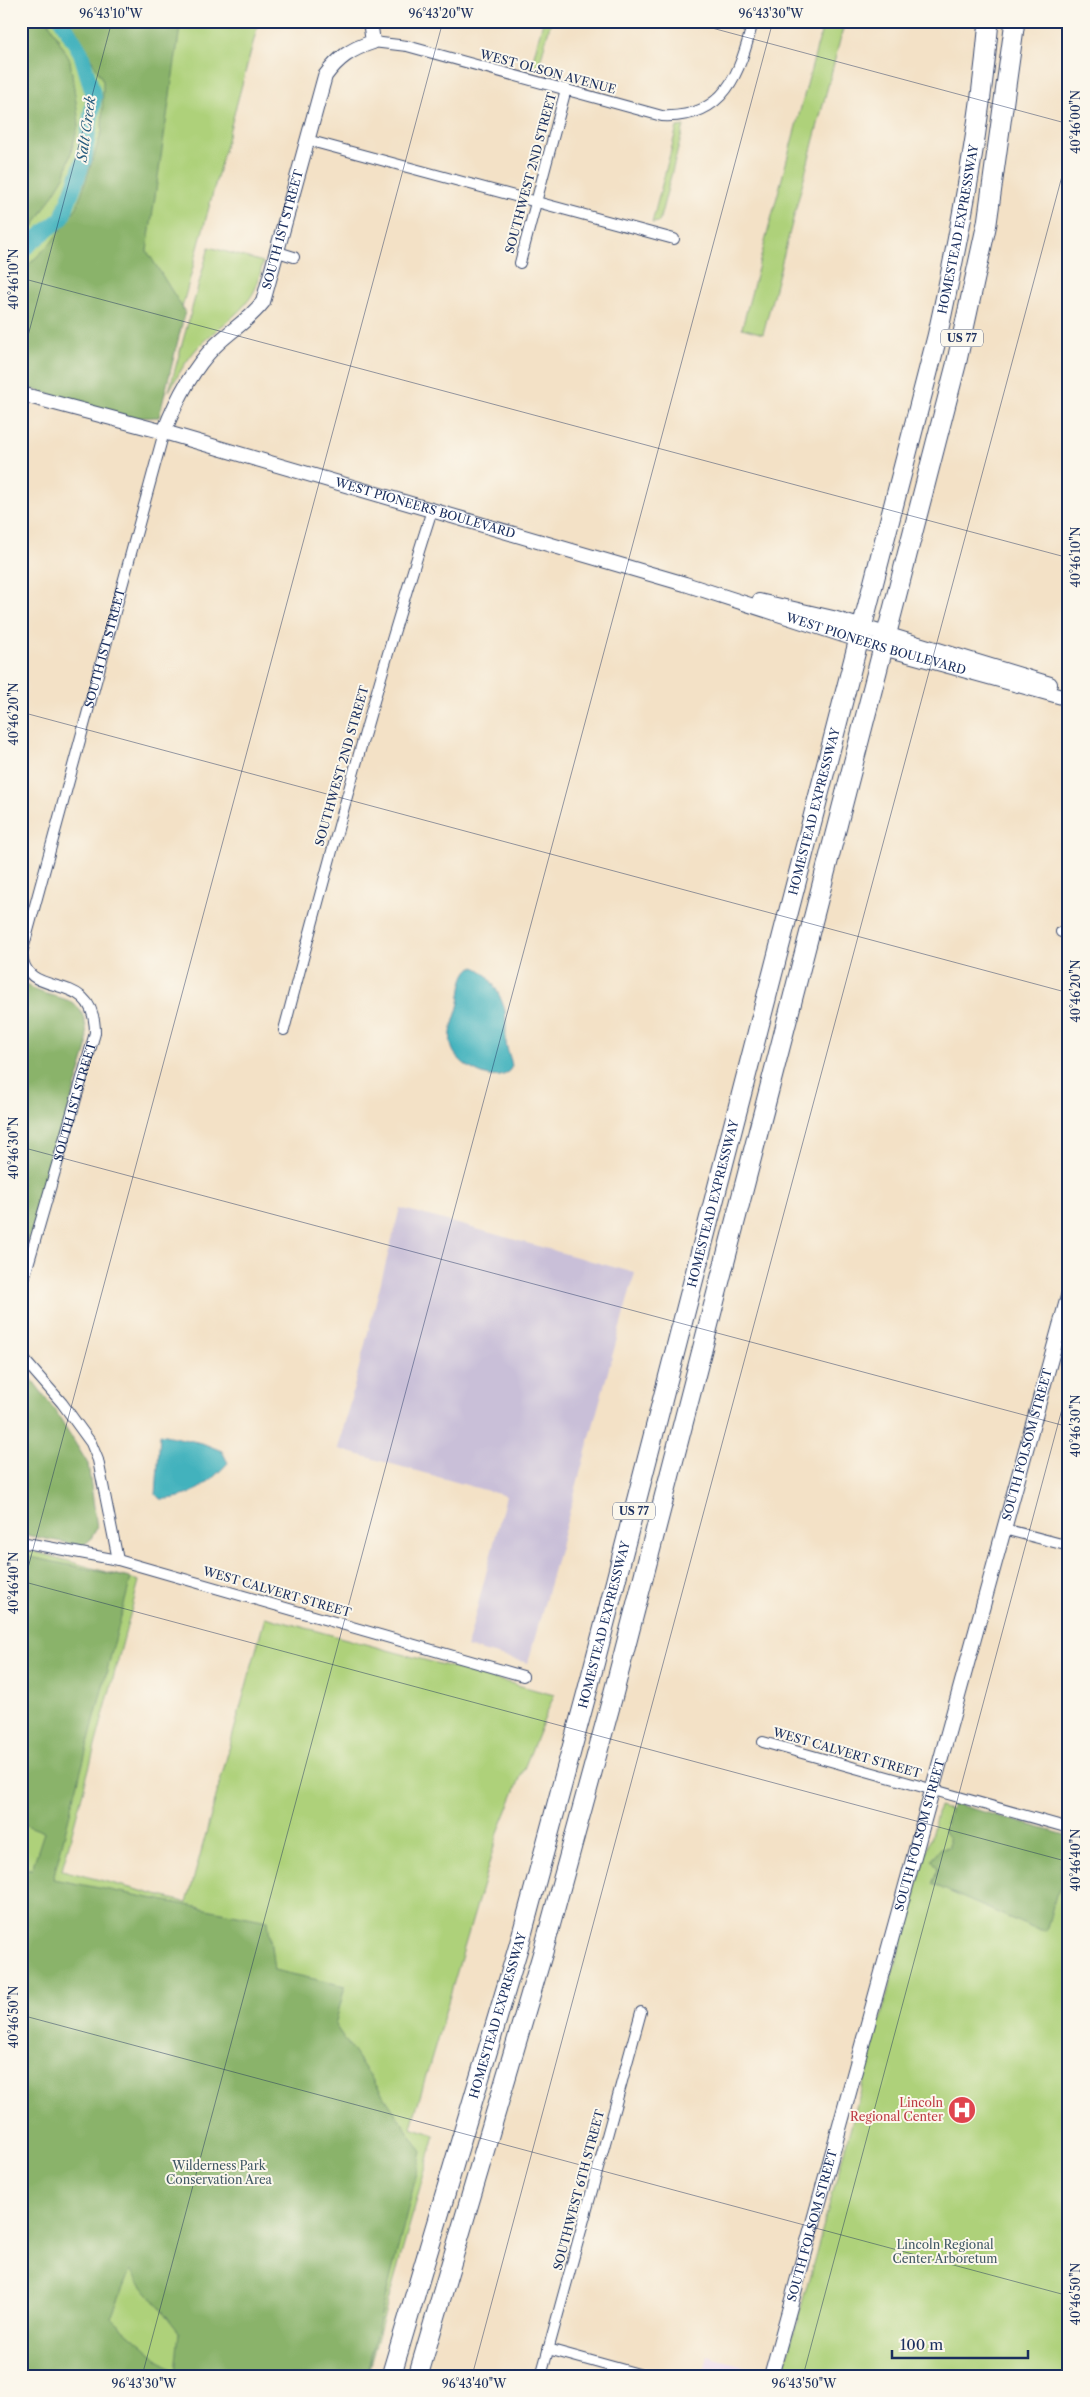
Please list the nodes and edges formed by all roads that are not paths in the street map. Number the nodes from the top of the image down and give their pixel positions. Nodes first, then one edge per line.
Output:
1 (370, 21) edge
2 (753, 21) edge
3 (989, 21) edge
4 (1015, 21) edge
5 (372, 42) junction
6 (566, 89) junction
7 (307, 140) junction
8 (536, 201) junction
9 (674, 239) dead end
10 (278, 252) junction
11 (294, 257) dead end
12 (520, 263) dead end
13 (21, 394) edge
14 (164, 432) junction
15 (432, 510) junction
16 (860, 633) junction
17 (884, 642) junction
18 (1069, 690) edge
19 (1069, 698) edge
20 (284, 1030) dead end
21 (21, 1289) edge
22 (1069, 1293) edge
23 (21, 1356) edge
24 (1004, 1529) junction
25 (21, 1542) edge
26 (1069, 1546) edge
27 (118, 1560) junction
28 (523, 1676) dead end
29 (763, 1742) dead end
30 (932, 1790) junction
31 (1069, 1828) edge
32 (641, 2012) dead end
33 (548, 2349) junction
34 (390, 2376) edge
35 (418, 2376) edge
36 (541, 2376) edge
37 (646, 2376) edge
38 (771, 2376) edge

1 - 5 main road
2 - 6 street, WEST OLSON AVENUE
3 - 16 highway, HOMESTEAD EXPRESSWAY / US 77
4 - 17 highway, HOMESTEAD EXPRESSWAY / US 77
5 - 6 street, WEST OLSON AVENUE
5 - 7 main road, SOUTH 1ST STREET
6 - 8 street, SOUTHWEST 2ND STREET
7 - 8 street
7 - 10 main road, SOUTH 1ST STREET
8 - 9 street
8 - 12 street, SOUTHWEST 2ND STREET
10 - 11 street
10 - 14 main road, SOUTH 1ST STREET
13 - 14 main road, WEST PIONEERS BOULEVARD
14 - 15 main road, WEST PIONEERS BOULEVARD
14 - 21 street, SOUTH 1ST STREET
15 - 16 main road, WEST PIONEERS BOULEVARD
15 - 20 street, SOUTHWEST 2ND STREET
16 - 17 main road, WEST PIONEERS BOULEVARD
16 - 34 highway, HOMESTEAD EXPRESSWAY / US 77
17 - 18 main road, WEST PIONEERS BOULEVARD
17 - 19 main road, WEST PIONEERS BOULEVARD
17 - 35 highway, HOMESTEAD EXPRESSWAY / US 77
22 - 24 main road, SOUTH FOLSOM STREET
23 - 27 street
24 - 26 street
24 - 30 main road, SOUTH FOLSOM STREET
25 - 27 street, WEST CALVERT STREET
27 - 28 street, WEST CALVERT STREET
29 - 30 street, WEST CALVERT STREET
30 - 31 street, WEST CALVERT STREET
30 - 38 main road, SOUTH FOLSOM STREET
32 - 33 street, SOUTHWEST 6TH STREET
33 - 36 street, SOUTHWEST 6TH STREET
33 - 37 street

